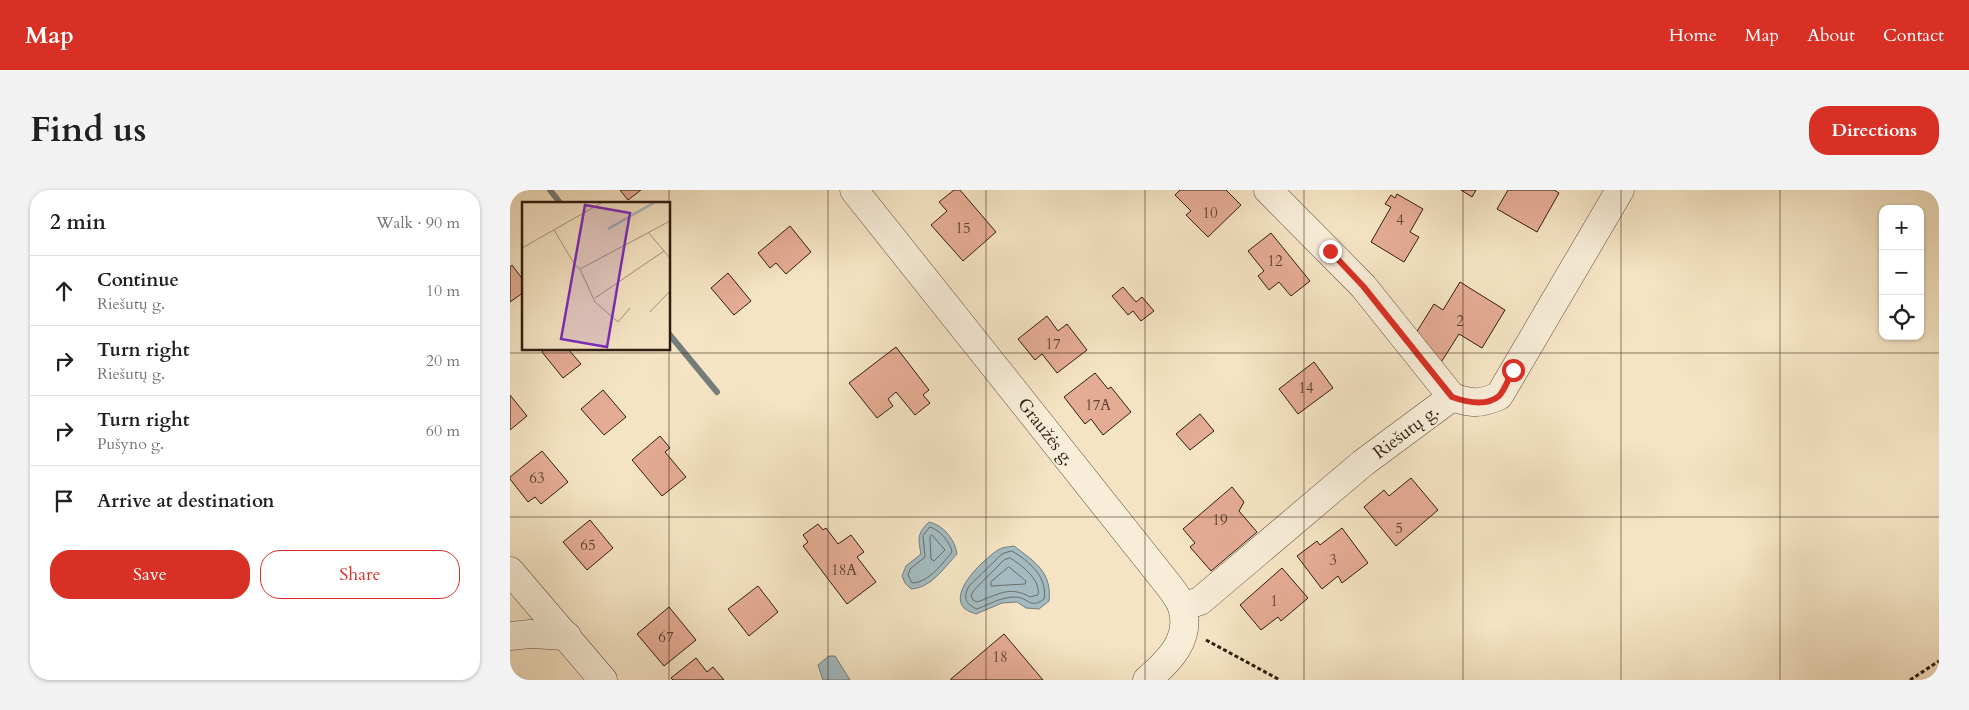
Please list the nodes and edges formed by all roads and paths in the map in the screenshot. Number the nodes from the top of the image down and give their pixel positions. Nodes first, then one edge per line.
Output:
1 (854, 190) edge
2 (1268, 190) edge
3 (1620, 190) edge
4 (1452, 397) junction
5 (510, 571) edge
6 (1184, 618) junction
7 (510, 636) edge
8 (567, 636) junction
9 (1939, 661) edge
10 (603, 680) edge
11 (1147, 680) edge
12 (1280, 680) edge
13 (1910, 680) edge

1 - 6 street, Graužės g.
2 - 4 street
3 - 4 street, Riešutų g.
4 - 6 street, Riešutų g.
5 - 8 street
6 - 11 street
6 - 12 path
7 - 8 street
8 - 10 street
9 - 13 path

